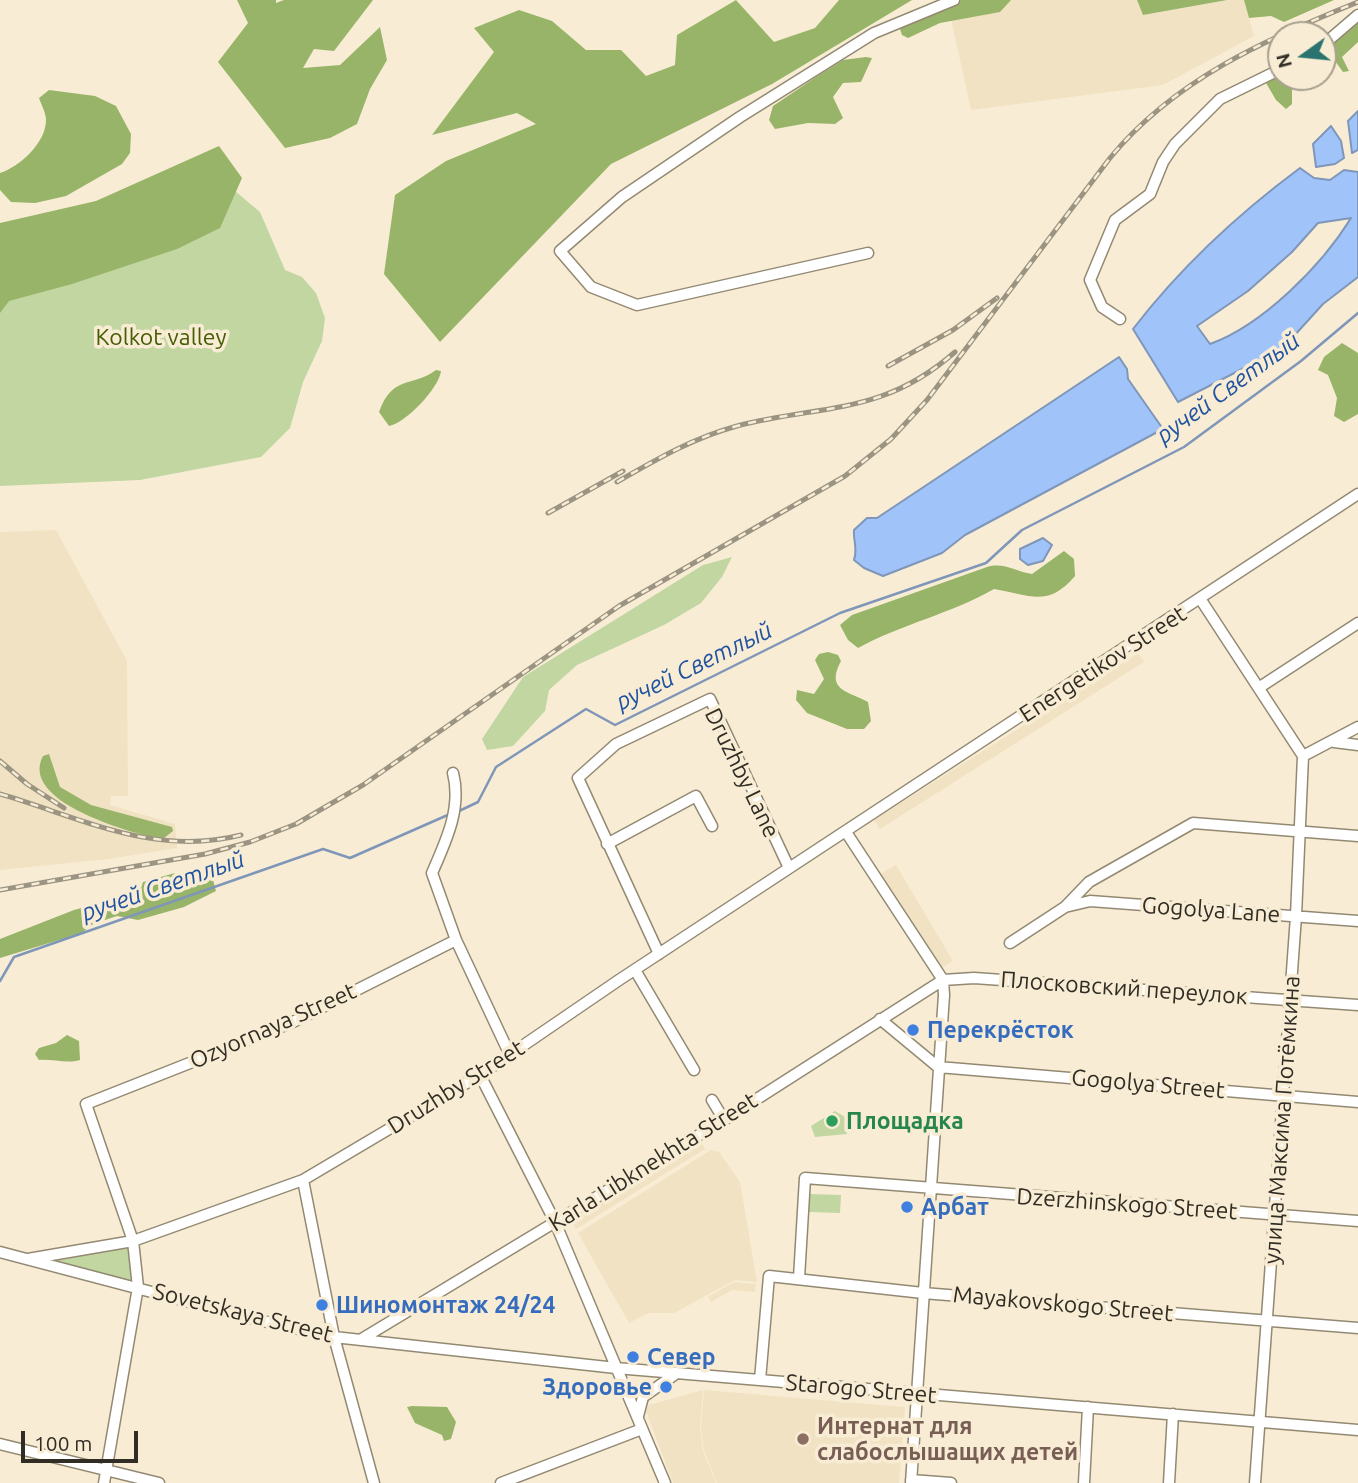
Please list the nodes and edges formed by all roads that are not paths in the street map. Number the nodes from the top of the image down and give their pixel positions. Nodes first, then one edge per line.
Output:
1 (954, 0) edge
2 (1358, 15) edge
3 (1337, 33) edge
4 (1267, 76) edge
5 (868, 253) dead end
6 (1120, 319) dead end
7 (1358, 494) edge
8 (1201, 600) junction
9 (1358, 623) edge
10 (1260, 687) junction
11 (1358, 727) edge
12 (1334, 742) junction
13 (1358, 745) edge
14 (1303, 756) junction
15 (453, 773) dead end
16 (712, 826) dead end
17 (846, 832) junction
18 (1300, 832) junction
19 (1358, 836) edge
20 (607, 844) junction
21 (789, 868) junction
22 (1065, 907) junction
23 (1296, 916) junction
24 (1358, 921) edge
25 (456, 940) junction
26 (1010, 943) dead end
27 (659, 954) junction
28 (635, 970) junction
29 (943, 980) junction
30 (1291, 1000) junction
31 (1358, 1005) edge
32 (880, 1019) junction
33 (510, 1055) junction
34 (938, 1067) junction
35 (694, 1070) dead end
36 (480, 1075) junction
37 (1284, 1095) junction
38 (712, 1100) dead end
39 (1358, 1102) edge
40 (724, 1120) junction
41 (303, 1181) junction
42 (930, 1189) junction
43 (1275, 1215) junction
44 (1358, 1221) edge
45 (555, 1222) junction
46 (134, 1241) junction
47 (0, 1252) edge
48 (28, 1259) junction
49 (799, 1278) junction
50 (138, 1287) junction
51 (923, 1293) junction
52 (1267, 1321) junction
53 (1358, 1328) edge
54 (334, 1337) junction
55 (360, 1339) junction
56 (616, 1368) junction
57 (677, 1373) junction
58 (760, 1380) junction
59 (917, 1393) junction
60 (1088, 1407) junction
61 (1173, 1415) junction
62 (1260, 1422) junction
63 (640, 1424) junction
64 (1358, 1430) edge
65 (0, 1444) edge
66 (106, 1471) junction
67 (518, 1480) edge
68 (911, 1481) edge
69 (104, 1483) edge
70 (159, 1483) edge
71 (374, 1483) edge
72 (501, 1483) edge
73 (665, 1483) edge
74 (951, 1483) edge
75 (1084, 1483) edge
76 (1169, 1483) edge
77 (1255, 1483) edge

1 - 5 street
2 - 3 street
4 - 6 street
7 - 8 street, Energetikov Street
8 - 10 street
8 - 17 street, Energetikov Street
9 - 10 street
10 - 14 street
11 - 12 street
12 - 13 street
12 - 14 street
14 - 18 street, улица Максима Потёмкина
15 - 25 street
16 - 20 street
17 - 21 street, Druzhby Street
17 - 29 street
18 - 19 street
18 - 22 street
18 - 23 street, улица Максима Потёмкина
20 - 21 street, Druzhby Lane
20 - 27 street
21 - 27 street, Druzhby Street
22 - 23 street, Gogolya Lane
22 - 26 street
23 - 24 street, Gogolya Lane
23 - 30 street, улица Максима Потёмкина
25 - 33 street
25 - 46 street, Ozyornaya Street
27 - 28 street, Druzhby Street
28 - 33 street, Druzhby Street
28 - 35 street
29 - 30 street, Плосковский переулок
29 - 32 street, Karla Libknekhta Street
29 - 34 street
30 - 31 street, Плосковский переулок
30 - 37 street, улица Максима Потёмкина
32 - 34 street
32 - 40 street, Karla Libknekhta Street
33 - 36 street, Druzhby Street
34 - 37 street, Gogolya Street
34 - 42 street
36 - 41 street, Druzhby Street
36 - 45 street
37 - 39 street, Gogolya Street
37 - 43 street, улица Максима Потёмкина
38 - 40 street
40 - 45 street, Karla Libknekhta Street
41 - 46 street, Druzhby Street
41 - 54 street
42 - 43 street, Dzerzhinskogo Street
42 - 49 street, Dzerzhinskogo Street
42 - 51 street
43 - 44 street, Dzerzhinskogo Street
43 - 52 street, улица Максима Потёмкина
45 - 55 street, Karla Libknekhta Street
45 - 56 street
46 - 48 street, Druzhby Street
46 - 50 street
47 - 48 street, Sovetskaya Street
48 - 50 street, Sovetskaya Street
49 - 51 street, Mayakovskogo Street
49 - 58 street, Mayakovskogo Street
50 - 54 street, Sovetskaya Street
50 - 66 street
51 - 52 street, Mayakovskogo Street
51 - 59 street
52 - 53 street, Mayakovskogo Street
52 - 62 street, улица Максима Потёмкина
54 - 55 street, Sovetskaya Street
54 - 71 street
55 - 56 street, Sovetskaya Street
56 - 57 street, Starogo Street
56 - 63 street
57 - 58 street, Starogo Street
57 - 63 street
58 - 59 street, Starogo Street
59 - 60 street, Starogo Street
59 - 68 street
60 - 61 street, Starogo Street
60 - 75 street
61 - 62 street, Starogo Street
61 - 76 street
62 - 64 street, Starogo Street
62 - 77 street, улица Максима Потёмкина
63 - 67 street
63 - 73 street
65 - 66 street
66 - 69 street
66 - 70 street
67 - 72 street
68 - 74 street

